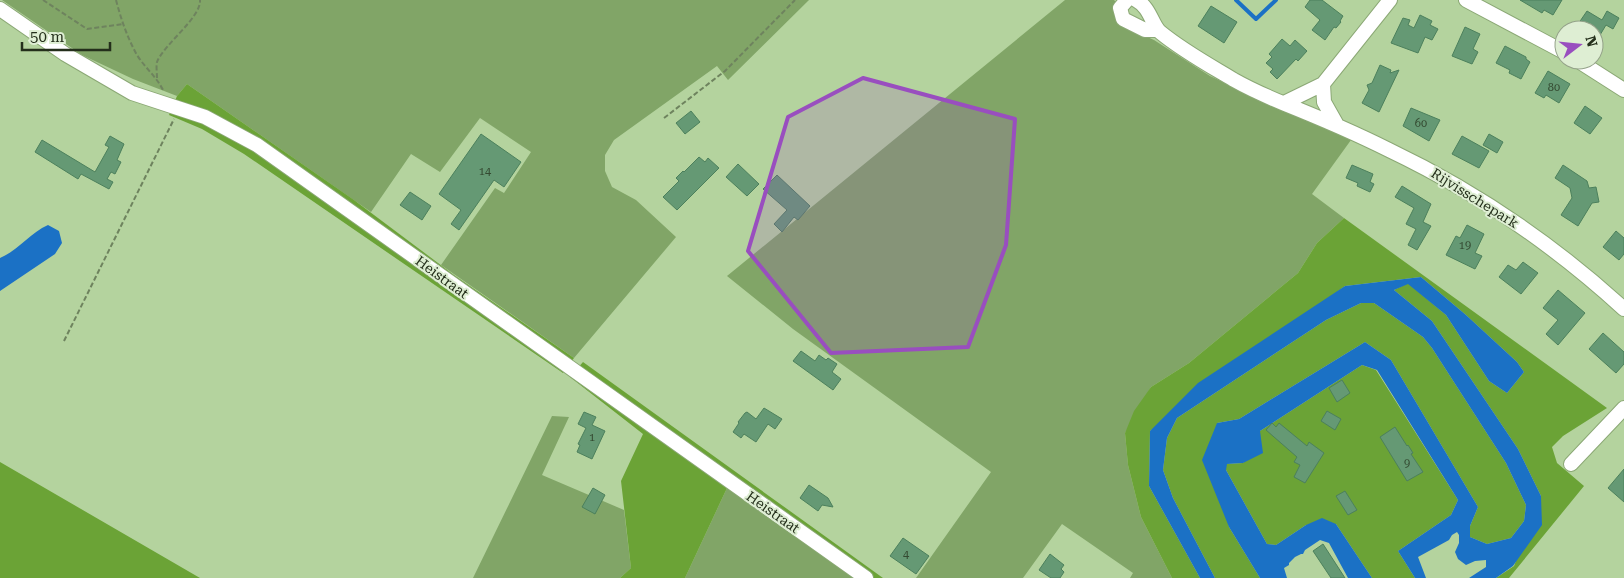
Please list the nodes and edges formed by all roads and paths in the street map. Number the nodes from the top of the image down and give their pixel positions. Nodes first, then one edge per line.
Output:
1 (42, 0) edge
2 (116, 0) edge
3 (200, 0) edge
4 (795, 0) edge
5 (1127, 0) edge
6 (1136, 0) edge
7 (1390, 0) edge
8 (1466, 0) edge
9 (0, 9) edge
10 (122, 24) junction
11 (1158, 30) junction
12 (1554, 47) edge
13 (1593, 70) edge
14 (1323, 84) junction
15 (1624, 90) edge
16 (1284, 103) junction
17 (180, 108) junction
18 (664, 118) dead end
19 (1337, 125) junction
20 (1624, 309) edge
21 (64, 341) dead end
22 (1624, 408) edge
23 (1571, 464) dead end
24 (866, 578) edge

1 - 10 path
2 - 10 path
3 - 10 path
4 - 18 path
5 - 11 street, Rijvisschepark
6 - 11 street, Rijvisschepark
7 - 14 street
8 - 12 street
9 - 17 street, Heistraat
11 - 16 street, Rijvisschepark
13 - 15 street
14 - 16 street
14 - 19 street
16 - 19 street, Rijvisschepark
17 - 21 path
17 - 24 street, Heistraat
19 - 20 street, Rijvisschepark
22 - 23 street

